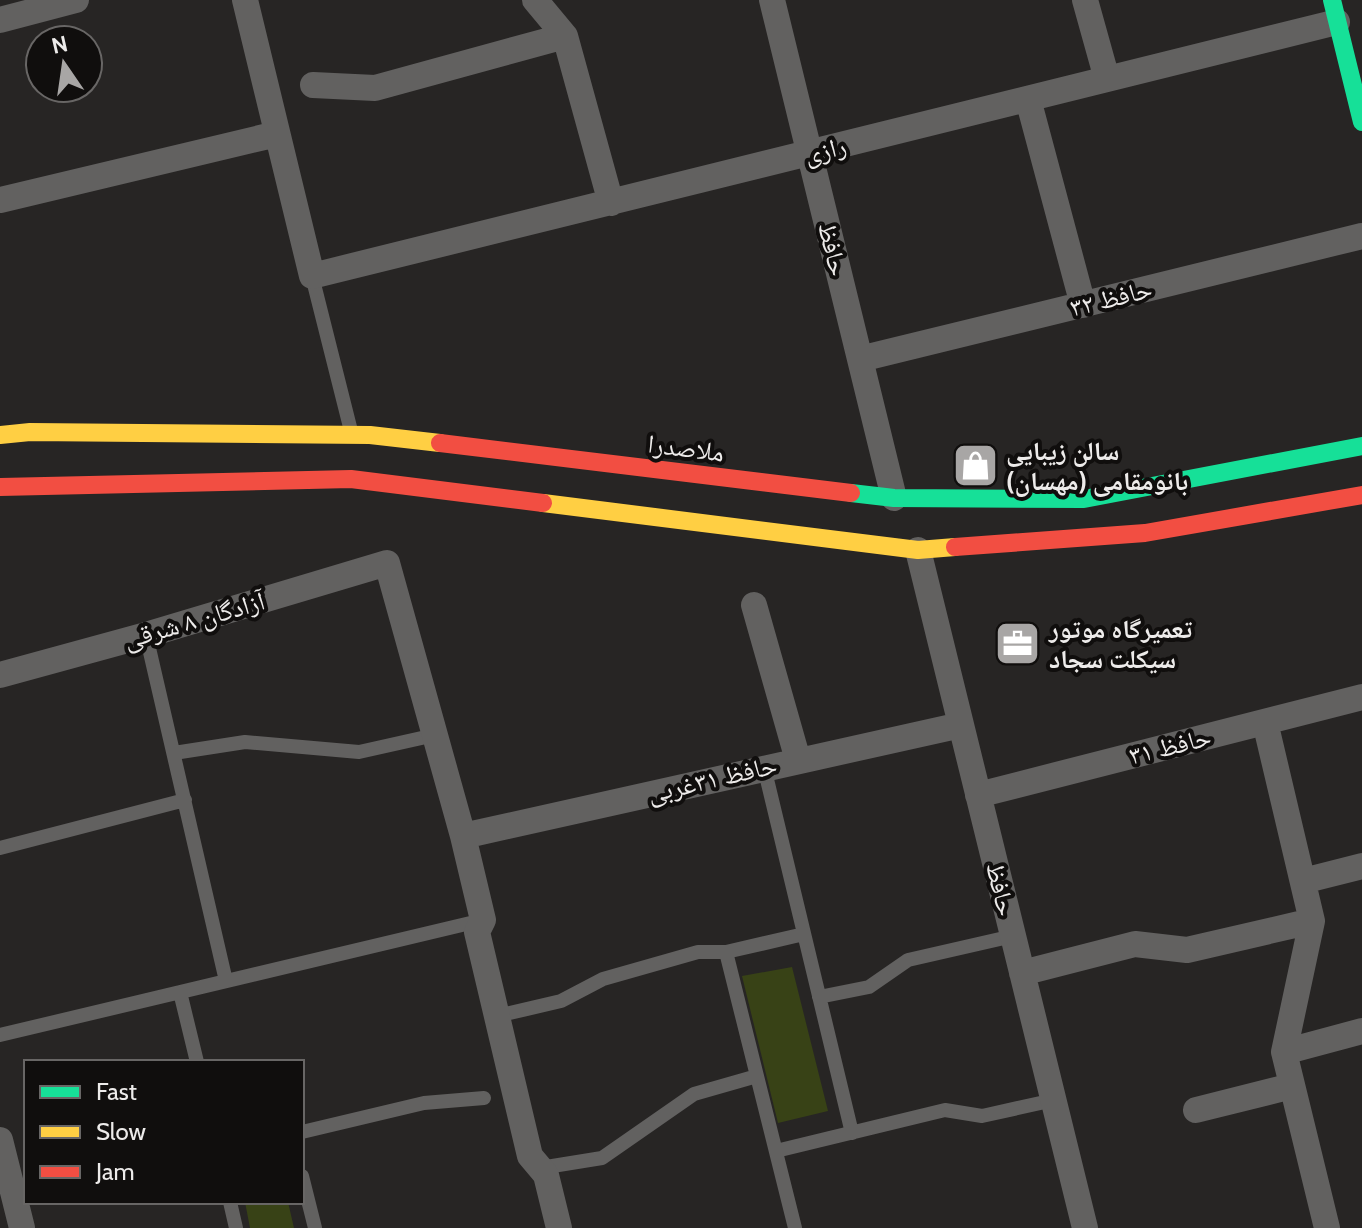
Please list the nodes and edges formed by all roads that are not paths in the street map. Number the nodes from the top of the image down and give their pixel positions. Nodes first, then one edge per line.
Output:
1 (76, 0) edge
2 (245, 0) edge
3 (535, 0) edge
4 (772, 0) edge
5 (1085, 0) edge
6 (1335, 11) edge
7 (9, 12) edge
8 (565, 36) junction
9 (1107, 79) junction
10 (313, 85) dead end
11 (1028, 99) junction
12 (1362, 122) edge
13 (277, 134) junction
14 (810, 154) junction
15 (0, 200) edge
16 (611, 203) junction
17 (1362, 236) edge
18 (312, 276) junction
19 (1083, 305) junction
20 (860, 359) junction
21 (0, 435) edge
22 (352, 435) junction
23 (1362, 446) edge
24 (0, 487) edge
25 (1362, 495) edge
26 (894, 498) junction
27 (918, 550) junction
28 (754, 605) dead end
29 (146, 635) junction
30 (0, 675) edge
31 (1362, 697) edge
32 (1265, 722) junction
33 (961, 725) junction
34 (435, 735) junction
35 (174, 753) junction
36 (798, 760) junction
37 (764, 767) junction
38 (978, 795) junction
39 (185, 800) junction
40 (463, 836) junction
41 (0, 848) edge
42 (1362, 866) edge
43 (1303, 881) junction
44 (483, 920) junction
45 (1312, 921) junction
46 (804, 934) junction
47 (1013, 936) junction
48 (726, 952) junction
49 (1022, 973) junction
50 (226, 981) junction
51 (180, 992) junction
52 (819, 997) junction
53 (497, 1016) junction
54 (1362, 1031) edge
55 (0, 1035) edge
56 (1284, 1052) junction
57 (197, 1060) edge
58 (757, 1076) junction
59 (1292, 1086) junction
60 (484, 1098) dead end
61 (1054, 1100) junction
62 (1196, 1110) dead end
63 (304, 1132) edge
64 (852, 1133) junction
65 (0, 1140) edge
66 (776, 1151) junction
67 (540, 1168) junction
68 (304, 1184) edge
69 (230, 1204) edge
70 (14, 1226) edge
71 (236, 1228) edge
72 (315, 1228) edge
73 (559, 1228) edge
74 (795, 1228) edge
75 (1085, 1228) edge
76 (1327, 1228) edge

1 - 7 street
2 - 13 street
3 - 8 street
4 - 14 street, حافظ
5 - 9 street
6 - 9 street, رازی
6 - 12 main road
8 - 10 street
8 - 16 street
9 - 11 street, رازی
11 - 14 street, رازی
11 - 19 street
13 - 15 street
13 - 18 street
14 - 16 street, رازی
14 - 20 street, حافظ
16 - 18 street, رازی
17 - 19 street, حافظ ۳۲
18 - 22 lane
19 - 20 street, حافظ ۳۲
20 - 26 street, حافظ
21 - 22 main road, ملاصدرا
22 - 26 main road, ملاصدرا
23 - 26 main road, ملاصدرا
24 - 27 main road
25 - 27 main road
27 - 33 street, حافظ
28 - 36 street
29 - 30 street, آزادگان ۸ شرقی
29 - 34 street, آزادگان ۸ شرقی
29 - 35 lane
31 - 32 street, حافظ ۳۱
32 - 38 street, حافظ ۳۱
32 - 43 street
33 - 36 street, حافظ ۳۱غربی
33 - 38 street, حافظ
34 - 35 lane
34 - 40 street
35 - 39 lane
36 - 37 street, حافظ ۳۱غربی
37 - 40 street, حافظ ۳۱غربی
37 - 46 lane
38 - 47 street, حافظ
39 - 41 lane
39 - 50 lane
40 - 44 street
42 - 43 street
43 - 45 street
44 - 50 lane
44 - 53 street
45 - 49 street
45 - 56 street
46 - 48 lane
46 - 52 lane
47 - 49 street, حافظ
47 - 52 lane
48 - 53 lane
48 - 58 lane
49 - 61 street, حافظ
50 - 51 lane
51 - 55 lane
51 - 57 lane
52 - 64 lane
53 - 67 street
54 - 56 street
56 - 59 street
58 - 66 lane
58 - 67 lane
59 - 62 street
59 - 76 street
60 - 63 lane
61 - 64 lane
61 - 75 street, حافظ
64 - 66 lane
65 - 70 street
66 - 74 lane
67 - 73 street
68 - 72 lane
69 - 71 lane

